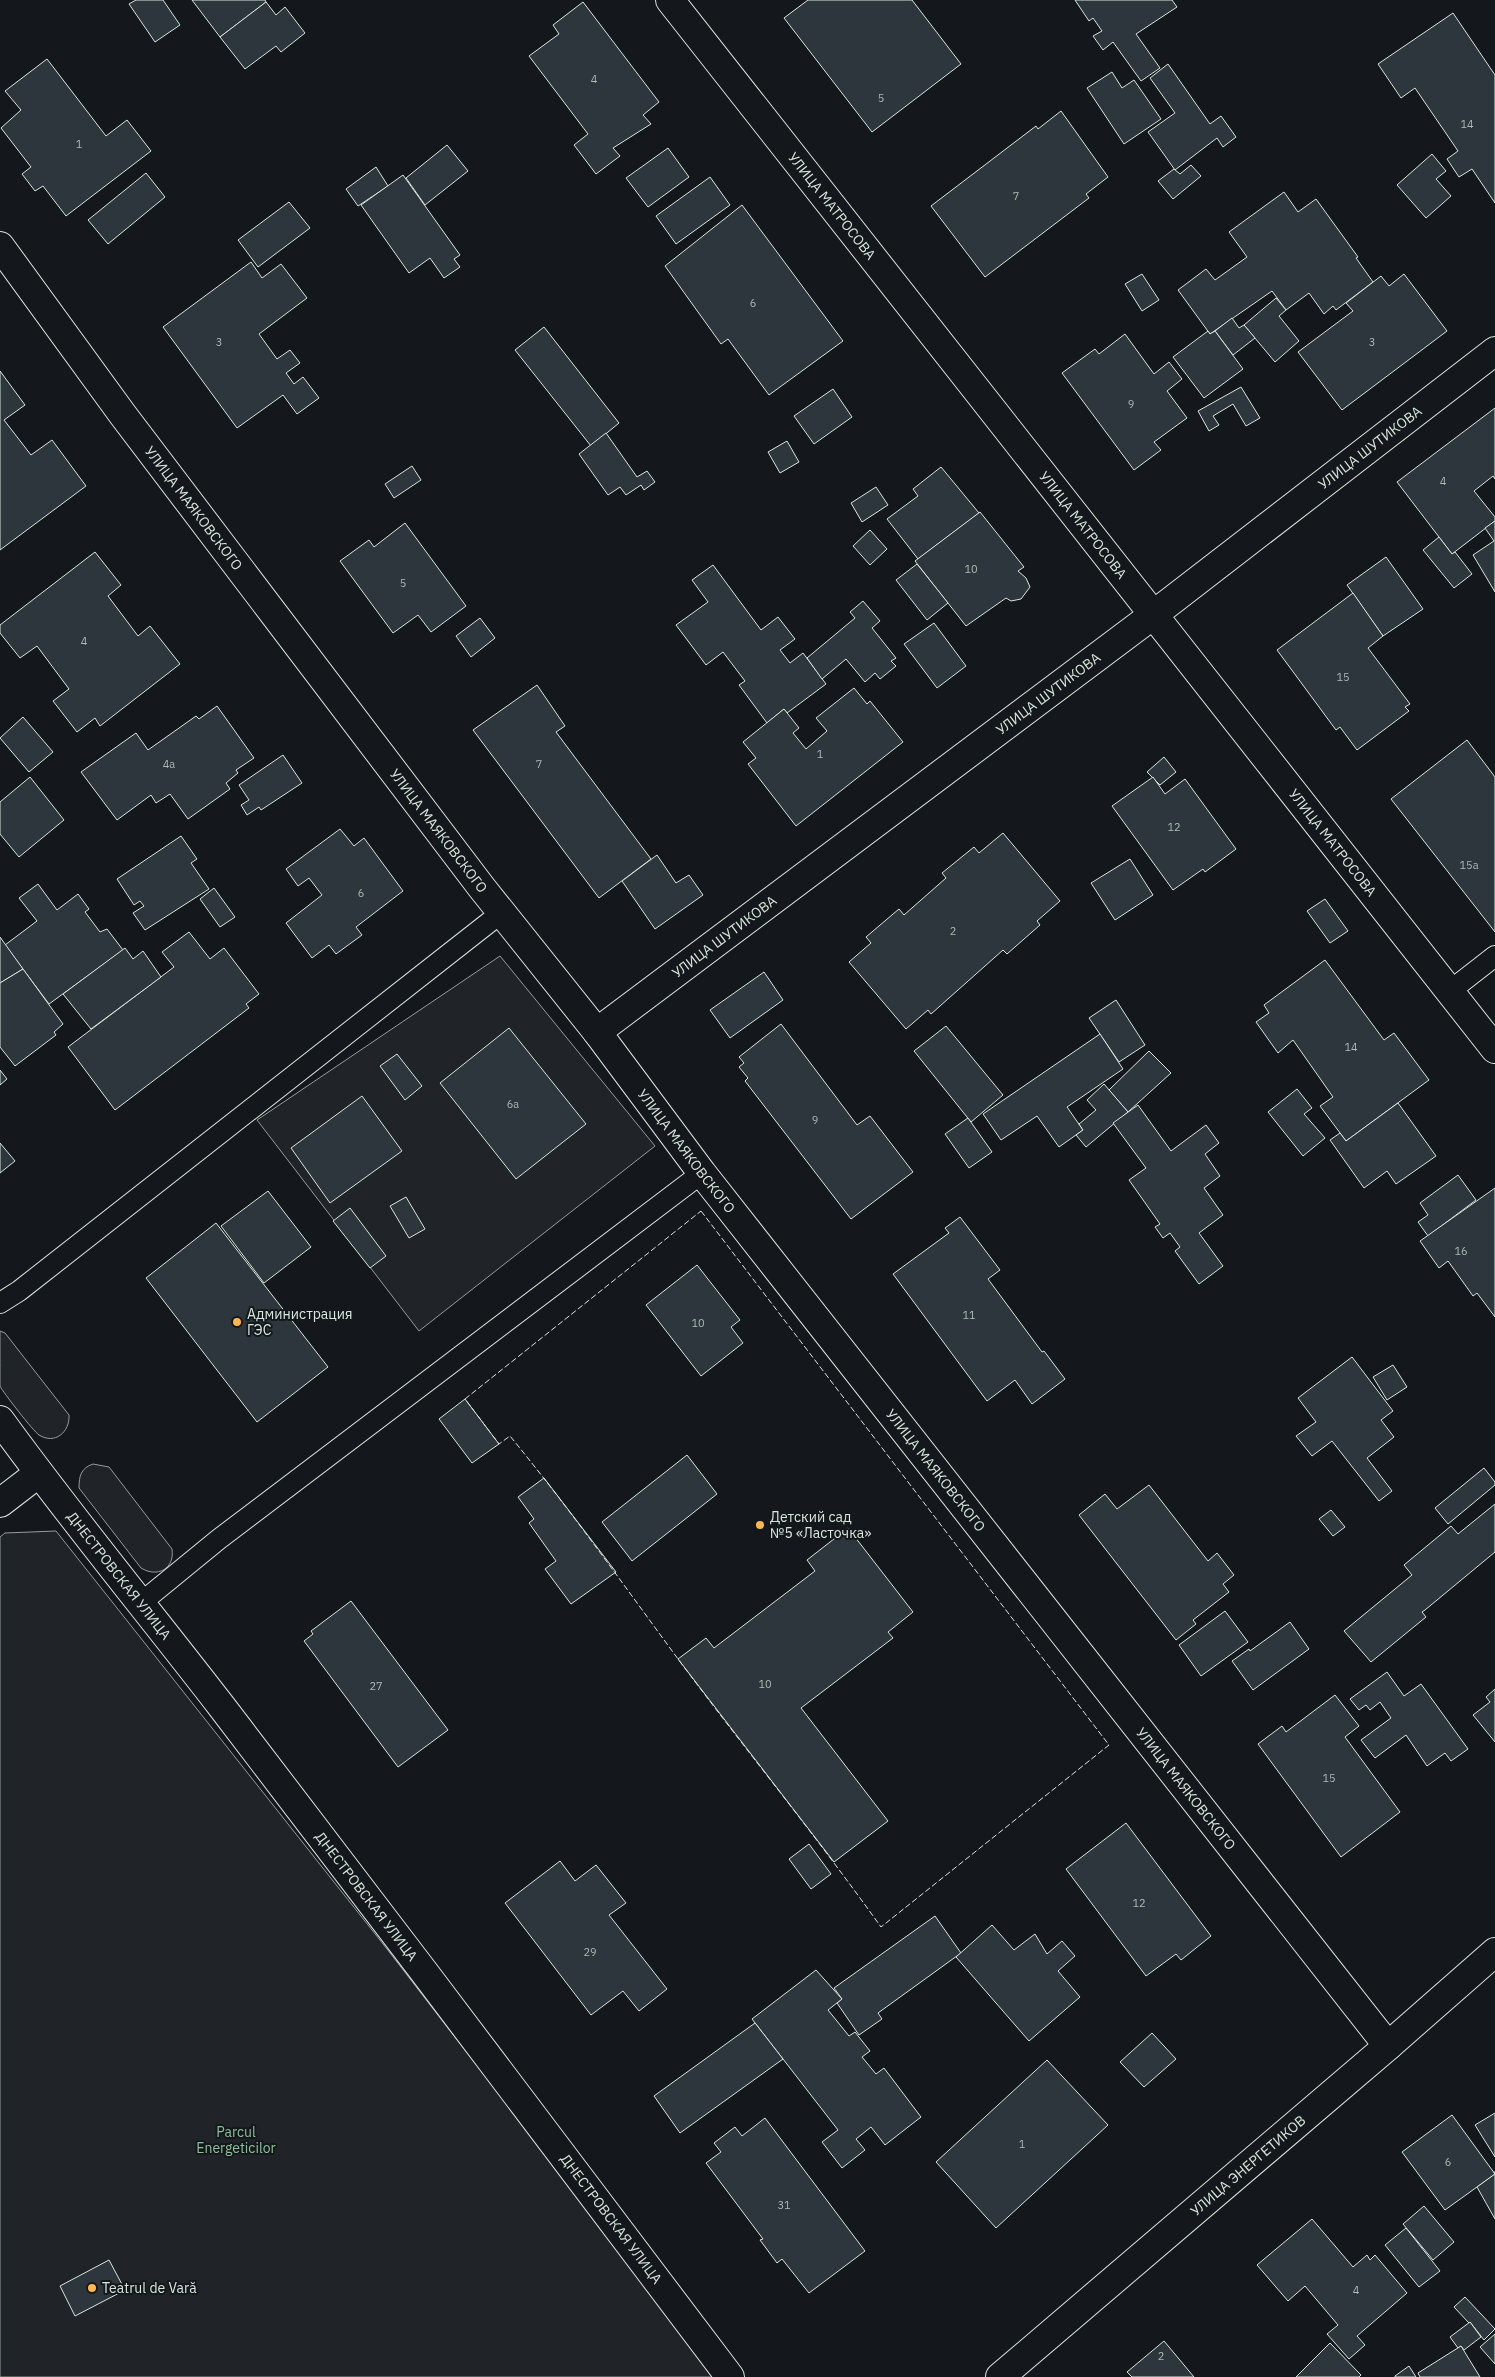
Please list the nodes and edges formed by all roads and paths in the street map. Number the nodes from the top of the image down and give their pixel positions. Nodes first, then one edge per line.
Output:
1 (670, 0) edge
2 (0, 246) edge
3 (1495, 351) edge
4 (1153, 615) junction
5 (501, 913) junction
6 (1495, 956) edge
7 (1450, 991) junction
8 (598, 1032) junction
9 (1495, 1049) edge
10 (702, 1173) junction
11 (0, 1303) edge
12 (0, 1420) edge
13 (39, 1473) junction
14 (0, 1503) edge
15 (142, 1602) junction
16 (1495, 1952) edge
17 (1388, 2046) junction
18 (730, 2377) edge
19 (1000, 2377) edge

1 - 4 street, УЛИЦА МАТРОСОВА
2 - 5 street, УЛИЦА МАЯКОВСКОГО
3 - 4 street, УЛИЦА ШУТИКОВА
4 - 7 street, УЛИЦА МАТРОСОВА
4 - 8 street, УЛИЦА ШУТИКОВА
5 - 8 street, УЛИЦА МАЯКОВСКОГО
5 - 11 lane
6 - 7 lane
7 - 9 street, УЛИЦА МАТРОСОВА
8 - 10 street, УЛИЦА МАЯКОВСКОГО
10 - 15 lane
10 - 17 street, УЛИЦА МАЯКОВСКОГО
12 - 13 street, ДНЕСТРОВСКАЯ УЛИЦА
13 - 14 street
13 - 15 street, ДНЕСТРОВСКАЯ УЛИЦА
15 - 18 street, ДНЕСТРОВСКАЯ УЛИЦА
16 - 17 street, УЛИЦА ЭНЕРГЕТИКОВ
17 - 19 street, УЛИЦА ЭНЕРГЕТИКОВ

